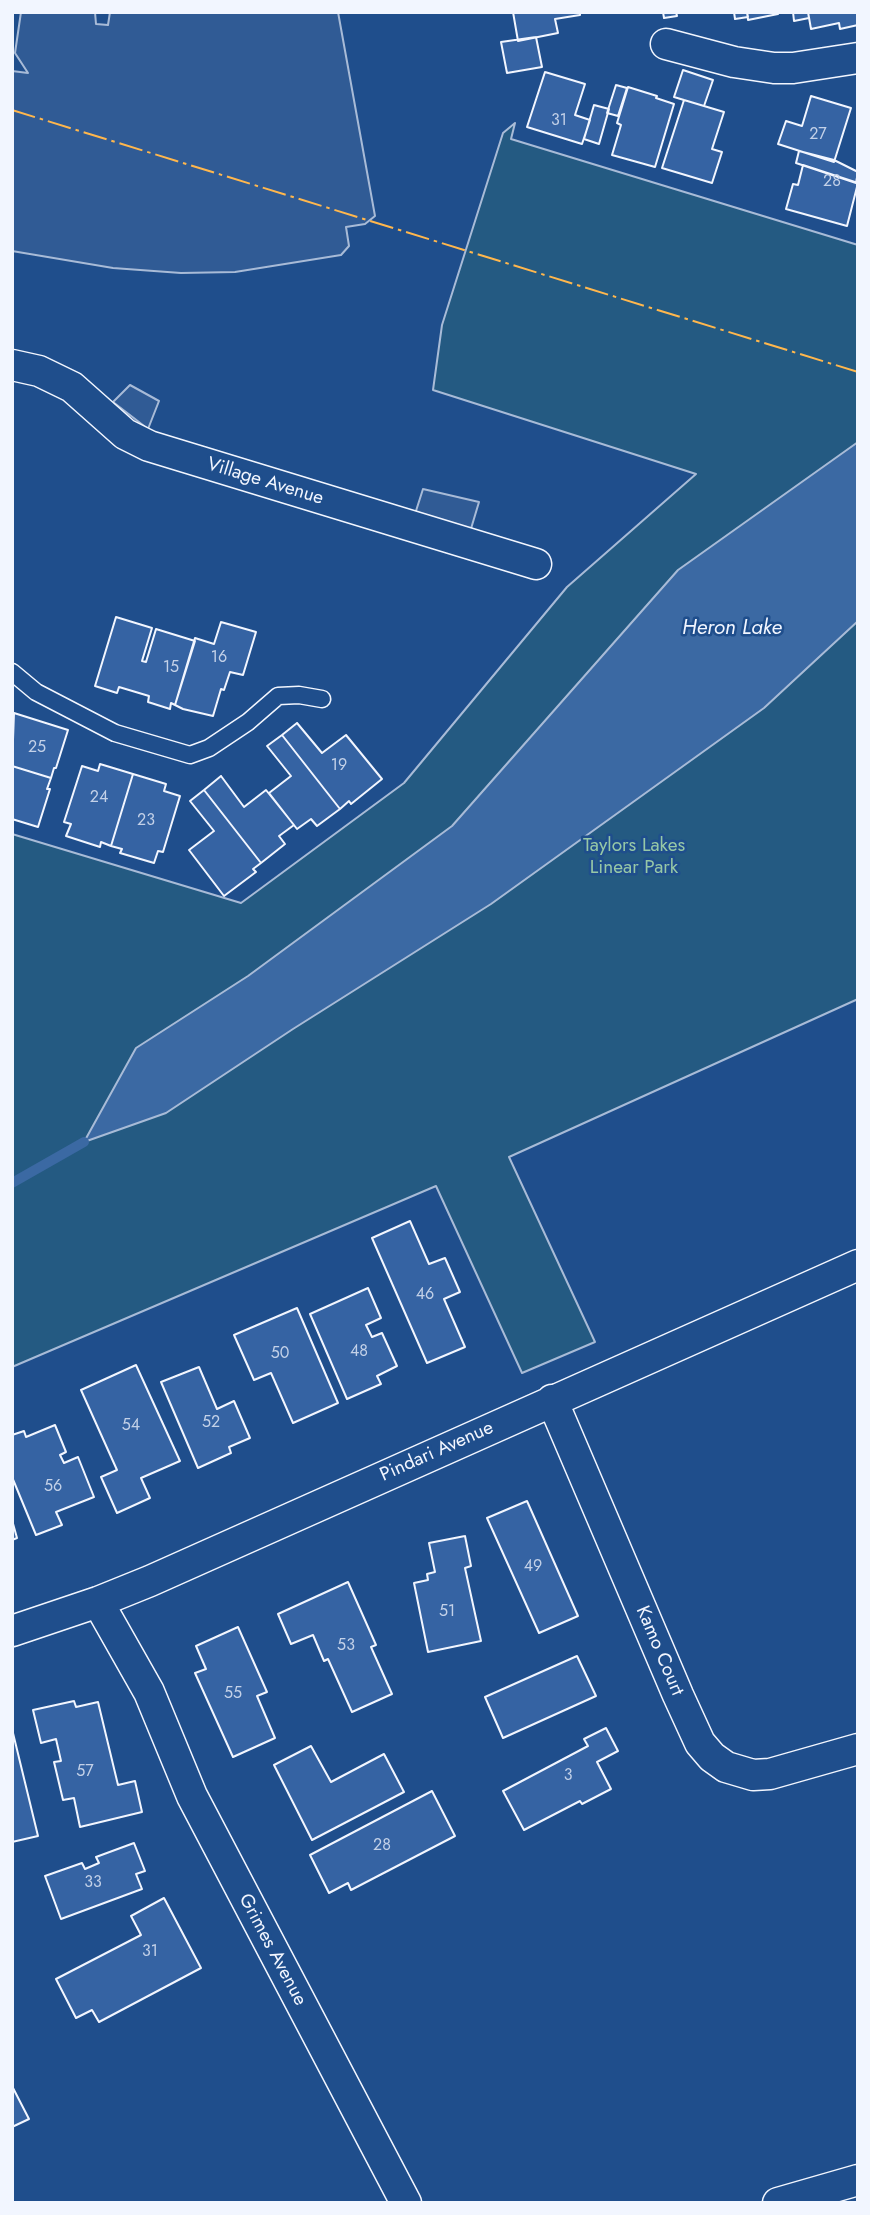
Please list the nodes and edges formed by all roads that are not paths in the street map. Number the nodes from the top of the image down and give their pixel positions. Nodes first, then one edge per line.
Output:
1 (666, 44) dead end
2 (858, 58) edge
3 (12, 365) edge
4 (536, 564) dead end
5 (12, 672) edge
6 (322, 699) dead end
7 (858, 1265) edge
8 (552, 1400) junction
9 (111, 1597) junction
10 (12, 1631) edge
11 (858, 1749) edge
12 (858, 2180) edge
13 (406, 2203) edge
14 (778, 2203) edge

1 - 2 street
3 - 4 street, Village Avenue
5 - 6 lane
7 - 8 street, Pindari Avenue
8 - 9 street, Pindari Avenue
8 - 11 street, Kamo Court
9 - 10 street, Pindari Avenue
9 - 13 street, Grimes Avenue
12 - 14 street

